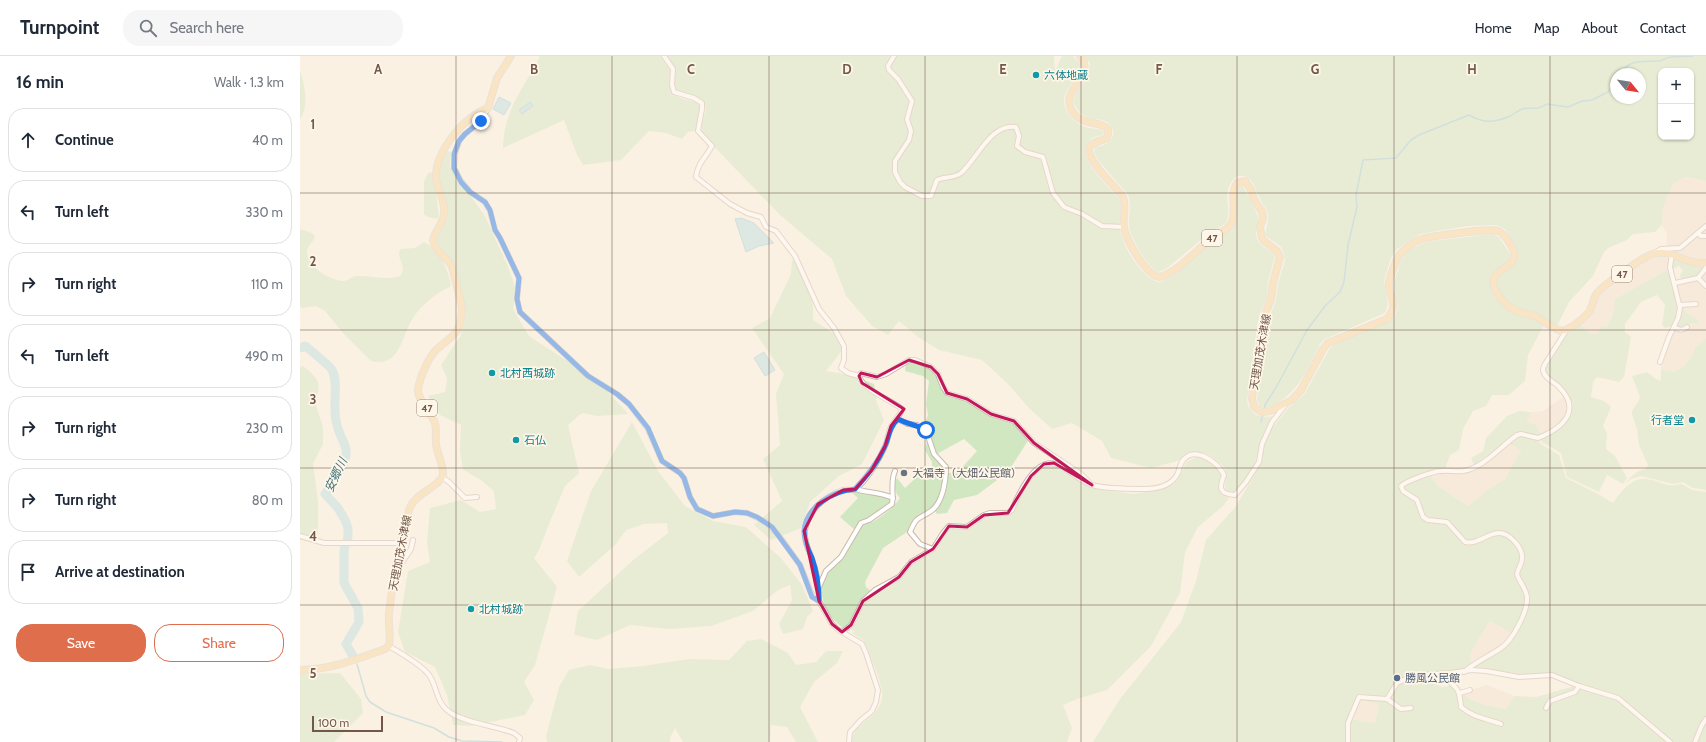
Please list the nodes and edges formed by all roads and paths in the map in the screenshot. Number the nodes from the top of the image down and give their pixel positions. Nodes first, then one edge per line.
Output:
1 (511, 56) edge
2 (664, 56) edge
3 (894, 56) edge
4 (1080, 56) edge
5 (488, 108) junction
6 (1706, 226) edge
7 (1124, 227) junction
8 (1698, 233) junction
9 (1706, 236) edge
10 (1672, 254) junction
11 (1650, 255) junction
12 (1706, 263) edge
13 (1706, 268) edge
14 (1698, 278) junction
15 (1675, 283) junction
16 (1706, 286) edge
17 (1696, 304) dead end
18 (1680, 305) junction
19 (1674, 327) junction
20 (1686, 327) dead end
21 (1566, 330) junction
22 (1660, 362) dead end
23 (858, 376) junction
24 (1288, 403) junction
25 (898, 419) junction
26 (895, 471) dead end
27 (442, 477) junction
28 (1092, 485) junction
29 (855, 489) junction
30 (477, 497) dead end
31 (893, 498) junction
32 (300, 536) edge
33 (413, 540) dead end
34 (400, 543) junction
35 (933, 549) junction
36 (395, 573) junction
37 (819, 588) junction
38 (819, 601) junction
39 (842, 632) junction
40 (389, 646) junction
41 (300, 670) edge
42 (1464, 672) junction
43 (1442, 674) junction
44 (1579, 686) junction
45 (1470, 690) dead end
46 (1460, 693) junction
47 (1387, 699) junction
48 (1411, 708) dead end
49 (1546, 708) dead end
50 (1706, 719) edge
51 (1501, 724) dead end
52 (519, 742) edge
53 (849, 742) edge
54 (1348, 742) edge
55 (1670, 742) edge
56 (1695, 742) edge

1 - 5 main road
2 - 23 street
3 - 7 street
4 - 7 main road, 天理加茂木津線 / 47
5 - 27 main road, 47
5 - 38 street
6 - 8 street
7 - 24 main road, 天理加茂木津線 / 47
8 - 9 street
8 - 11 street
10 - 11 main road
10 - 12 main road
10 - 15 street
11 - 21 main road, 47
13 - 14 street
14 - 15 street
14 - 16 street
15 - 18 street
17 - 18 street
18 - 19 street
19 - 20 street
19 - 22 street
21 - 24 main road, 天理加茂木津線 / 47
21 - 42 street
23 - 25 street
23 - 28 street
24 - 28 street
25 - 29 street
25 - 35 street
26 - 31 street
27 - 30 street
27 - 34 main road, 天理加茂木津線
28 - 35 street
29 - 31 street
29 - 37 street
31 - 37 street
32 - 34 street
33 - 36 street
34 - 36 main road, 天理加茂木津線
35 - 39 street
36 - 40 main road, 天理加茂木津線
37 - 38 street
38 - 39 street
39 - 53 street
40 - 41 main road
40 - 52 street
42 - 43 street
42 - 44 street
43 - 46 street
43 - 47 street
44 - 49 street
44 - 55 street
45 - 46 street
46 - 51 street
47 - 48 street
47 - 54 street
50 - 56 street

